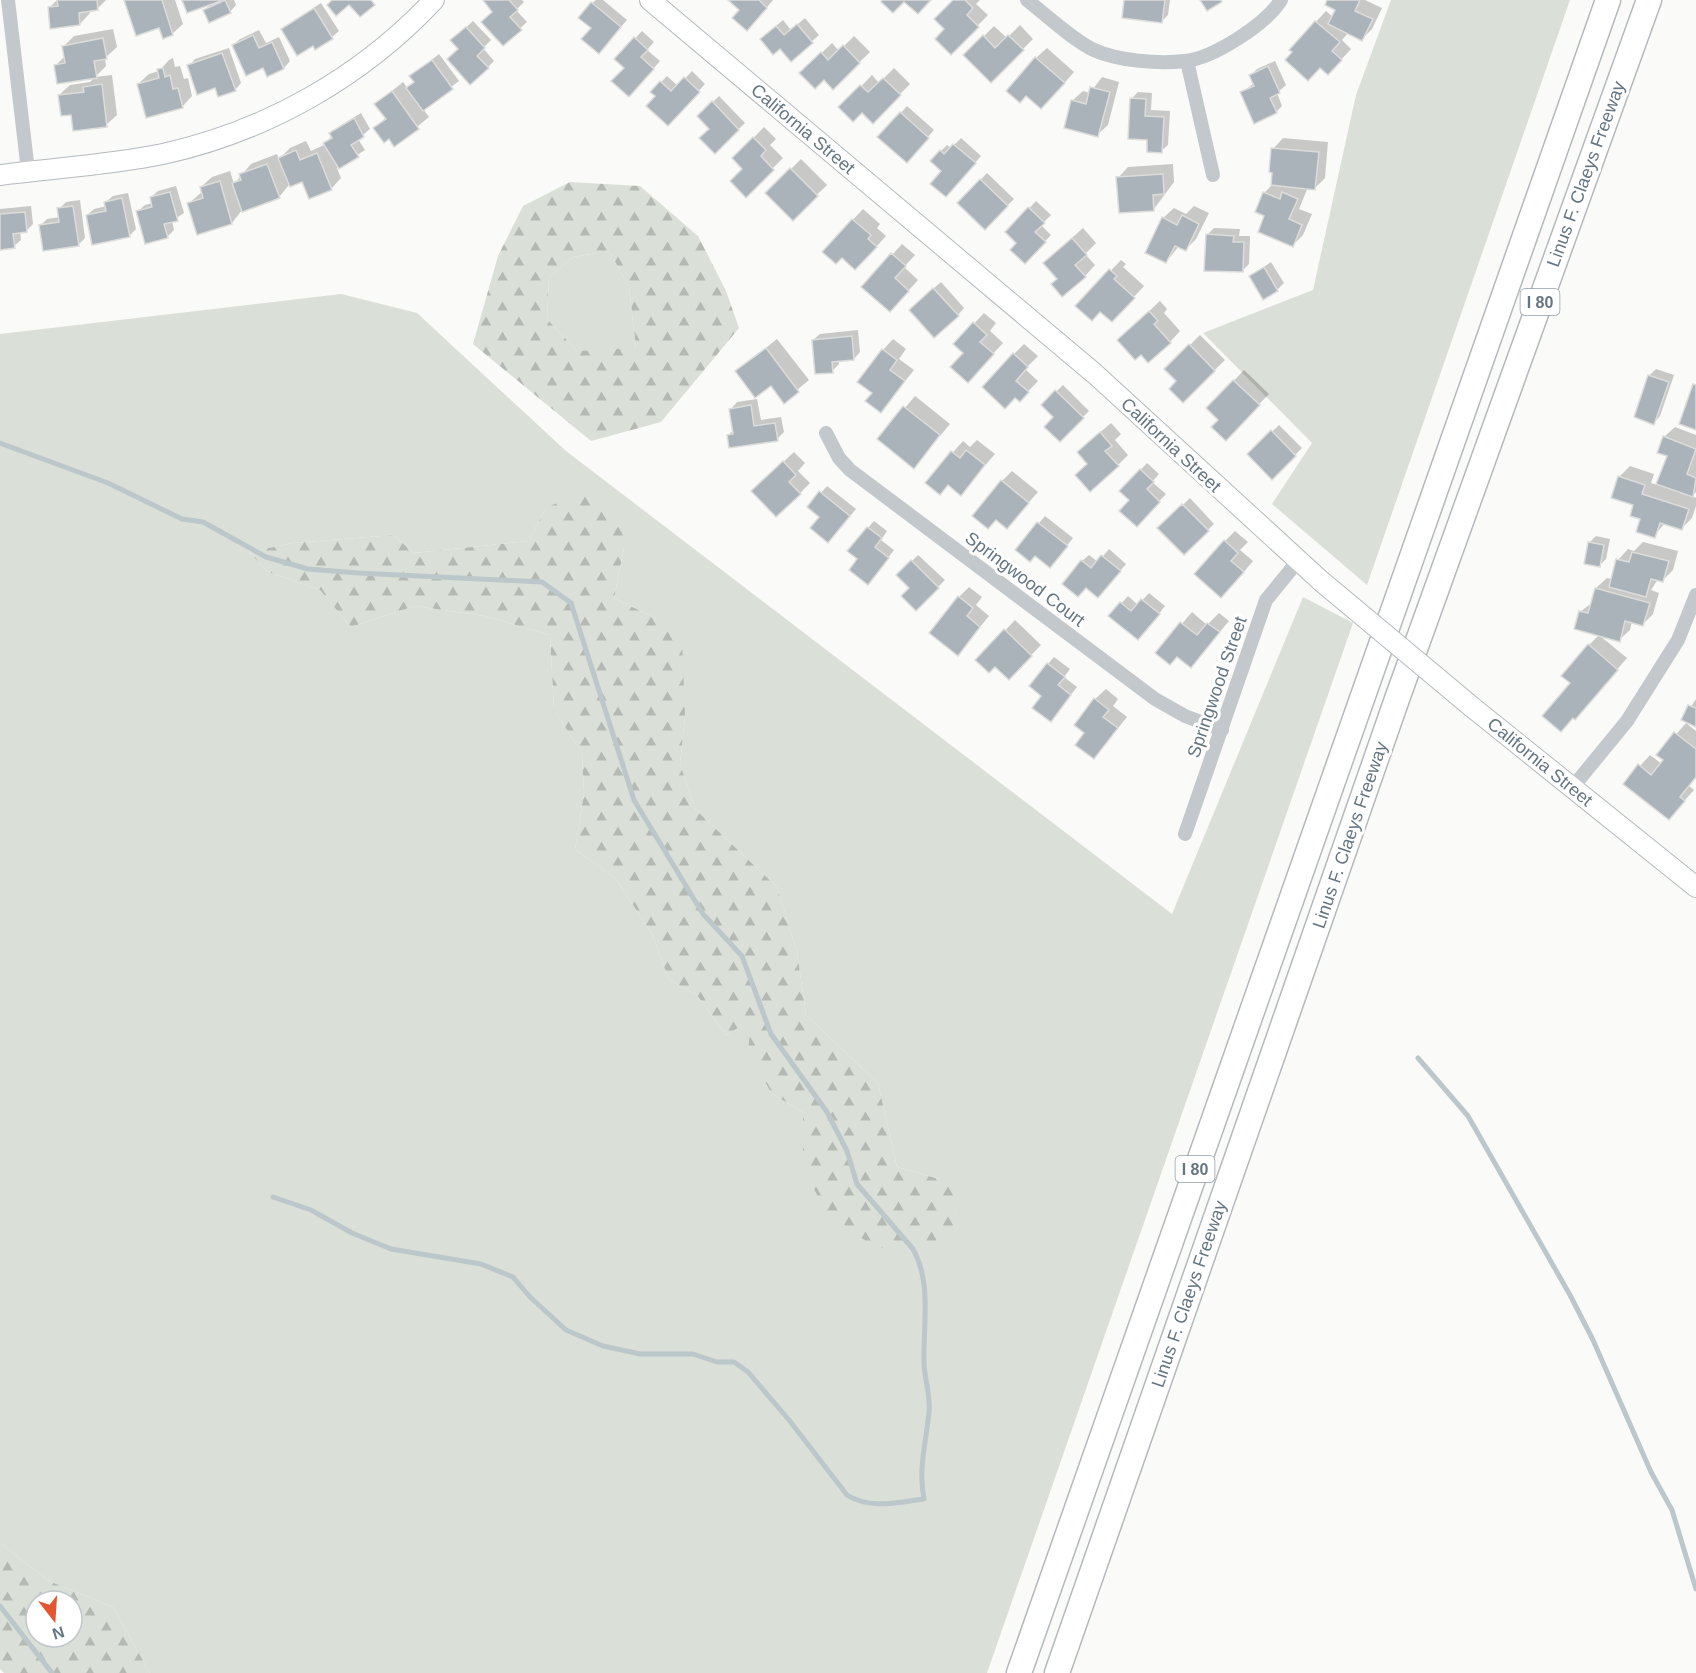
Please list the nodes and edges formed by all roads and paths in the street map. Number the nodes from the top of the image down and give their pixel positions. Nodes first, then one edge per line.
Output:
1 (8, 0) edge
2 (434, 0) edge
3 (650, 0) edge
4 (1027, 0) edge
5 (1281, 0) edge
6 (1608, 0) edge
7 (1649, 0) edge
8 (1187, 61) junction
9 (28, 171) junction
10 (0, 175) edge
11 (1213, 175) dead end
12 (825, 433) dead end
13 (1298, 561) junction
14 (1696, 595) edge
15 (1222, 729) junction
16 (1572, 788) junction
17 (1185, 834) dead end
18 (1696, 887) edge
19 (1019, 1673) edge
20 (1057, 1673) edge

1 - 9 street
2 - 9 street
3 - 13 street, California Street
4 - 8 street
5 - 8 street
6 - 19 highway, Linus F. Claeys Freeway / I 80
7 - 20 highway, Linus F. Claeys Freeway / I 80
8 - 11 street
9 - 10 street
12 - 15 street, Springwood Court
13 - 15 street, Springwood Street
13 - 16 street, California Street, bridge
14 - 16 street
15 - 17 street, Springwood Street
16 - 18 street, California Street

